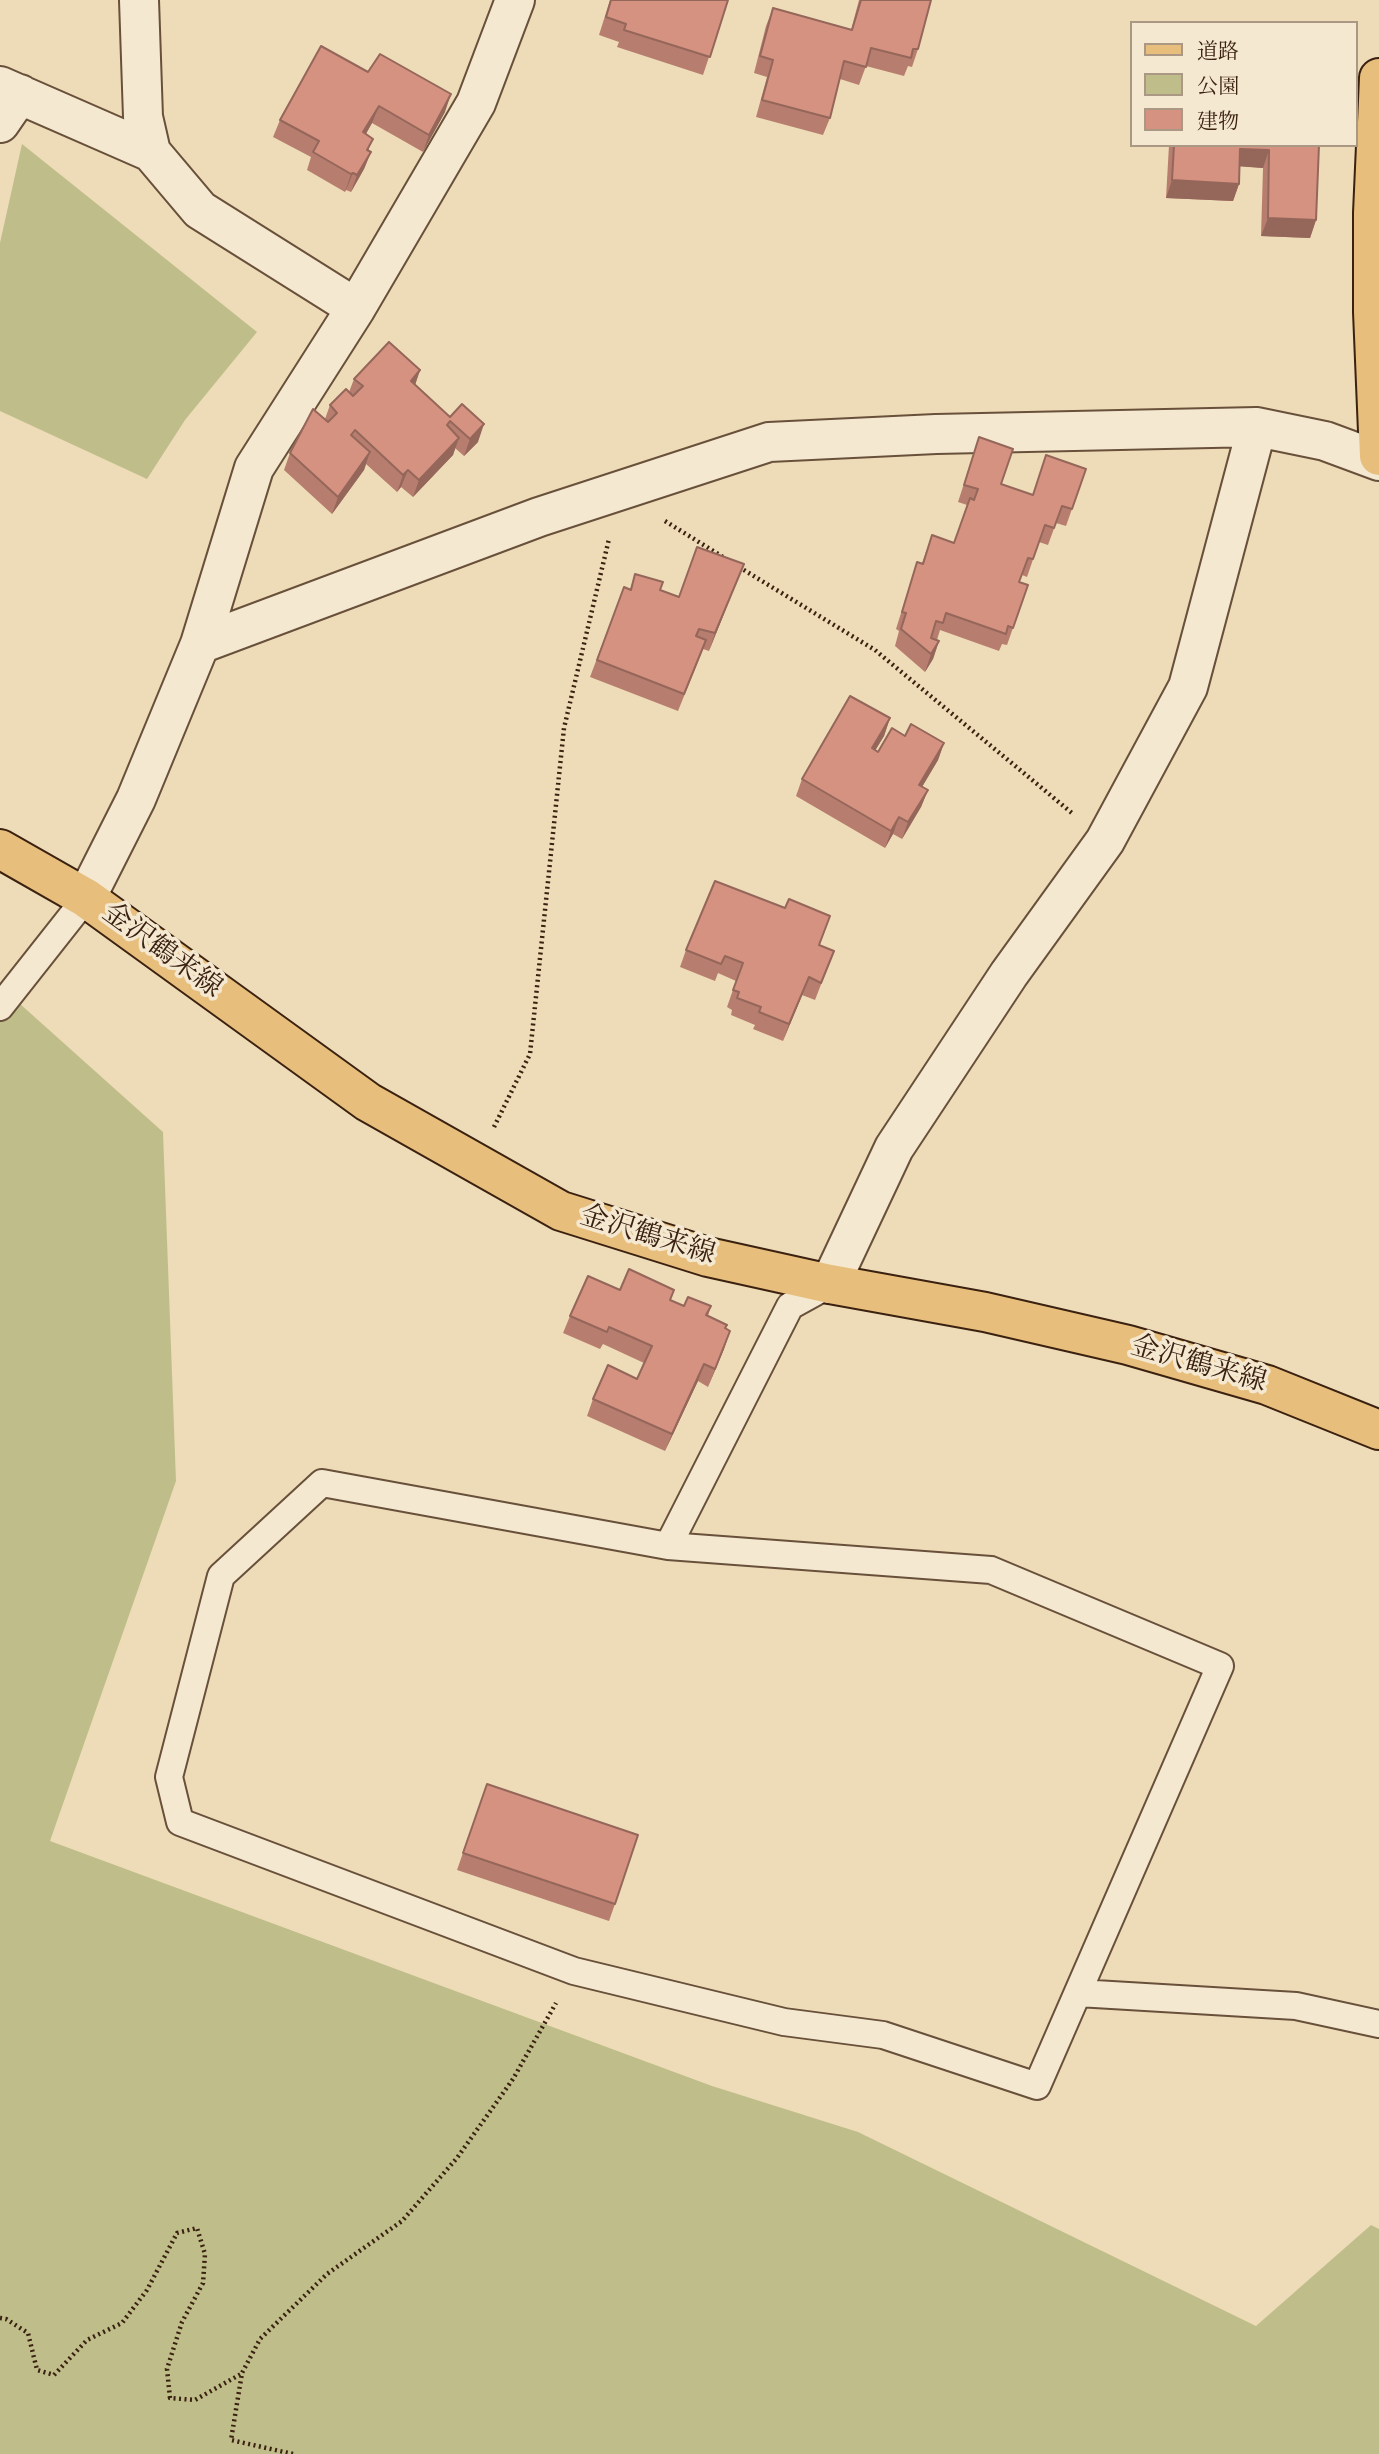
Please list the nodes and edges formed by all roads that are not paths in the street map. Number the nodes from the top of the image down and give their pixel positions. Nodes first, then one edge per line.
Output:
1 (139, 0) edge
2 (515, 0) edge
3 (1379, 78) edge
4 (7, 101) edge
5 (151, 152) junction
6 (355, 308) junction
7 (1257, 427) junction
8 (1379, 458) edge
9 (200, 644) junction
10 (0, 849) edge
11 (86, 898) junction
12 (0, 1007) edge
13 (830, 1284) junction
14 (1379, 1430) edge
15 (668, 1545) junction
16 (1078, 1993) junction
17 (1379, 2024) edge

1 - 5 street
2 - 6 street
3 - 8 main road
4 - 5 street
5 - 6 street
6 - 9 street
7 - 8 street
7 - 9 street
7 - 13 street
9 - 11 street
10 - 11 main road, 金沢鶴来線
11 - 12 lane
11 - 13 main road, 金沢鶴来線
13 - 14 main road, 金沢鶴来線
13 - 15 lane
15 - 16 lane
15 - 16 lane
16 - 17 lane

